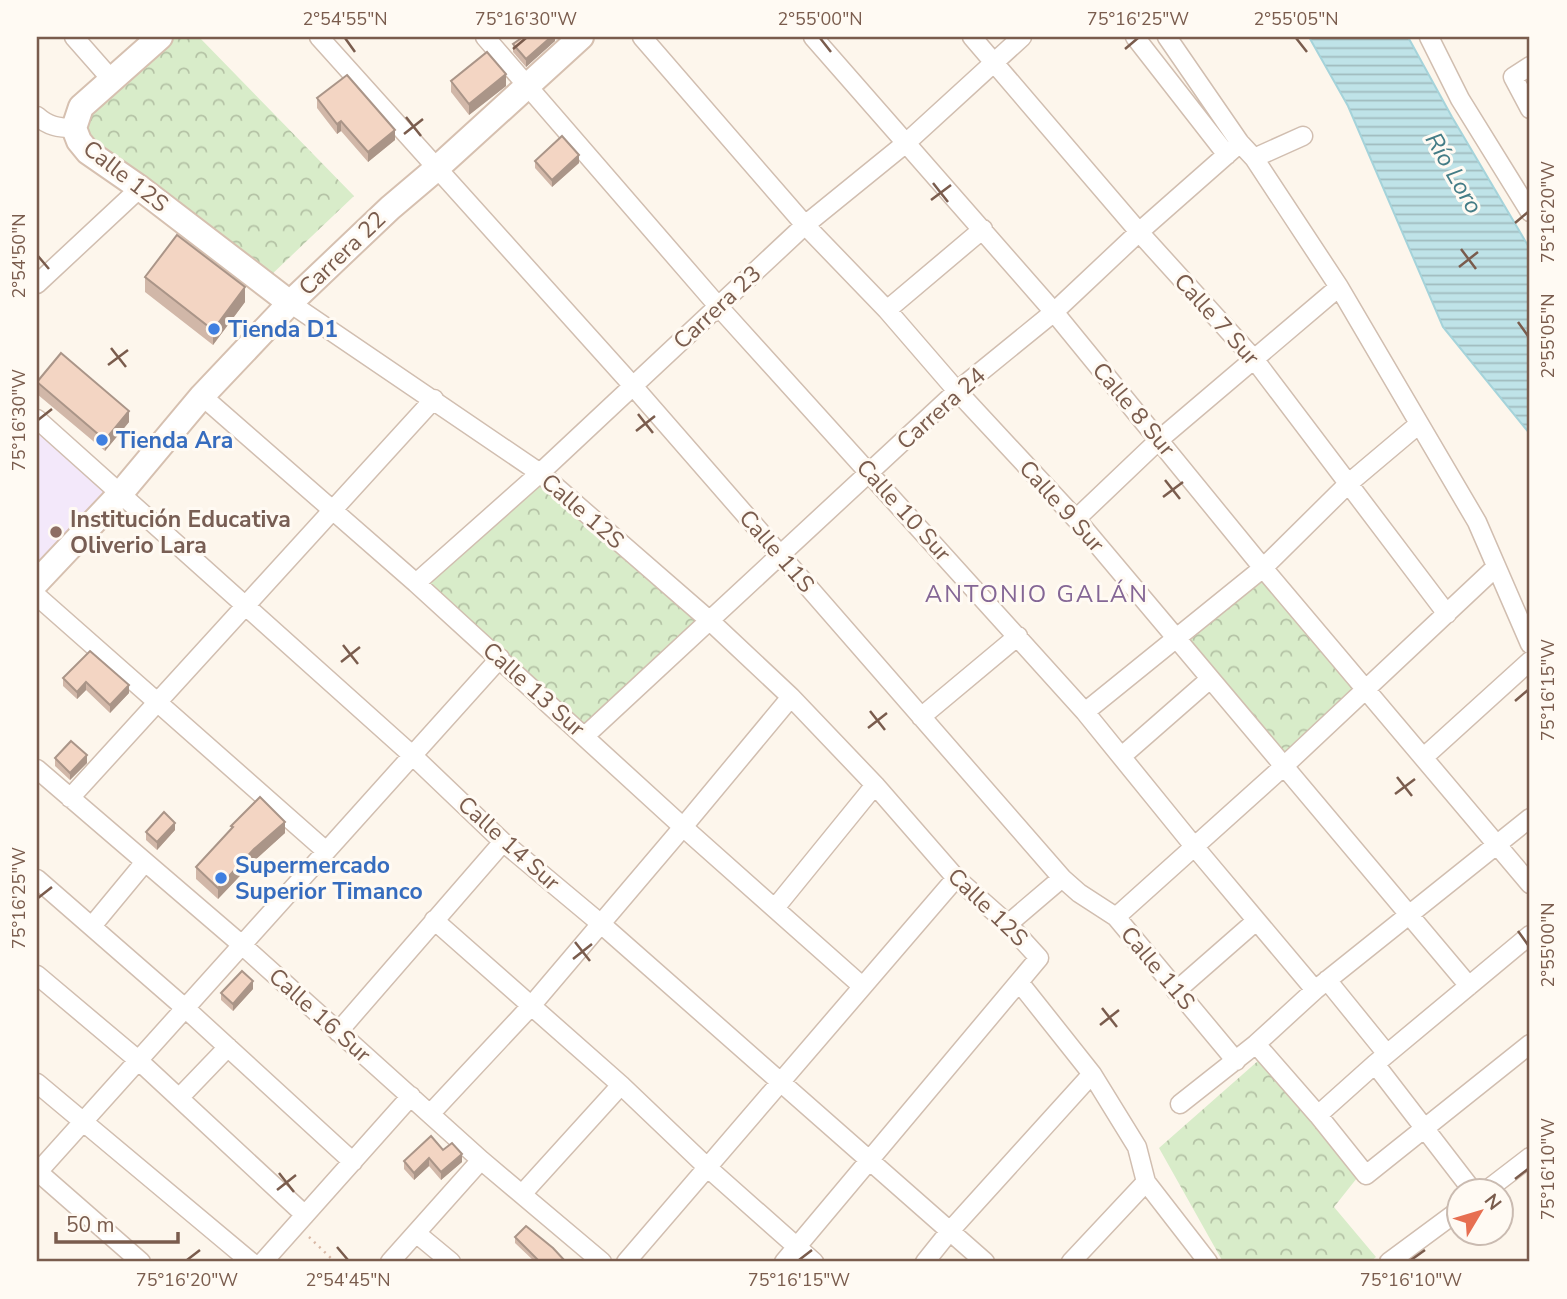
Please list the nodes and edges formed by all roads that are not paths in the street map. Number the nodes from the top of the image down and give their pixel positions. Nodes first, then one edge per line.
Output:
1 (74, 37) edge
2 (160, 37) edge
3 (319, 37) edge
4 (485, 37) edge
5 (581, 37) edge
6 (642, 37) edge
7 (813, 37) edge
8 (972, 37) edge
9 (1022, 37) edge
10 (1135, 37) edge
11 (1167, 37) edge
12 (1429, 37) edge
13 (994, 62) junction
14 (1530, 66) edge
15 (111, 79) junction
16 (527, 85) junction
17 (1530, 109) edge
18 (37, 116) edge
19 (74, 128) junction
20 (1303, 136) dead end
21 (906, 143) junction
22 (1233, 149) junction
23 (1254, 158) junction
24 (436, 169) junction
25 (140, 188) junction
26 (1530, 212) edge
27 (805, 225) junction
28 (983, 229) junction
29 (1139, 232) junction
30 (40, 274) edge
31 (1339, 287) junction
32 (290, 303) junction
33 (718, 306) junction
34 (887, 310) junction
35 (1054, 312) junction
36 (1254, 359) junction
37 (633, 386) junction
38 (957, 391) junction
39 (202, 397) junction
40 (434, 399) junction
41 (37, 419) edge
42 (1419, 424) junction
43 (1160, 439) junction
44 (869, 472) junction
45 (540, 473) junction
46 (1349, 483) junction
47 (120, 494) junction
48 (333, 510) junction
49 (1076, 519) junction
50 (780, 555) junction
51 (1496, 567) junction
52 (1263, 568) junction
53 (37, 582) edge
54 (416, 583) junction
55 (37, 596) edge
56 (245, 606) junction
57 (1447, 614) junction
58 (709, 620) junction
59 (1018, 636) junction
60 (1176, 639) junction
61 (1530, 644) edge
62 (500, 657) junction
63 (1530, 661) edge
64 (1210, 679) junction
65 (1366, 688) junction
66 (791, 697) junction
67 (157, 702) junction
68 (1085, 712) junction
69 (921, 717) junction
70 (586, 736) junction
71 (412, 755) junction
72 (1122, 756) junction
73 (1424, 757) junction
74 (1284, 766) junction
75 (37, 769) edge
76 (875, 785) junction
77 (70, 798) junction
78 (1530, 818) edge
79 (684, 827) junction
80 (503, 842) junction
81 (1193, 845) junction
82 (1499, 845) junction
83 (326, 851) junction
84 (145, 862) junction
85 (956, 878) junction
86 (1062, 878) junction
87 (37, 879) edge
88 (1530, 884) edge
89 (775, 908) junction
90 (1409, 915) junction
91 (1116, 917) junction
92 (434, 920) junction
93 (1256, 921) junction
94 (600, 923) junction
95 (1008, 924) junction
96 (92, 926) junction
97 (1530, 935) edge
98 (242, 945) junction
99 (37, 975) edge
100 (1019, 982) junction
101 (1321, 985) junction
102 (862, 986) junction
103 (1469, 986) junction
104 (1176, 991) junction
105 (531, 1006) junction
106 (185, 1008) junction
107 (338, 1032) junction
108 (1256, 1044) junction
109 (1530, 1044) edge
110 (228, 1047) junction
111 (1381, 1059) junction
112 (138, 1060) junction
113 (1236, 1061) junction
114 (1092, 1074) junction
115 (37, 1083) edge
116 (782, 1083) junction
117 (621, 1085) junction
118 (411, 1096) junction
119 (179, 1098) junction
120 (1180, 1104) dead end
121 (431, 1113) junction
122 (1318, 1115) junction
123 (82, 1122) junction
124 (1425, 1128) junction
125 (1530, 1157) edge
126 (481, 1160) junction
127 (870, 1160) junction
128 (353, 1162) junction
129 (708, 1168) junction
130 (37, 1172) edge
131 (1461, 1176) edge
132 (1506, 1176) edge
133 (1146, 1182) junction
134 (523, 1193) junction
135 (301, 1220) junction
136 (1444, 1221) edge
137 (950, 1232) junction
138 (416, 1233) junction
139 (796, 1247) junction
140 (141, 1262) edge
141 (251, 1262) edge
142 (263, 1262) edge
143 (390, 1262) edge
144 (451, 1262) edge
145 (602, 1262) edge
146 (626, 1262) edge
147 (784, 1262) edge
148 (814, 1262) edge
149 (925, 1262) edge
150 (985, 1262) edge
151 (1072, 1262) edge
152 (1208, 1262) edge
153 (1389, 1262) edge

1 - 15 street
2 - 15 street
3 - 24 street, Calle 11S
4 - 16 street, Calle 10 Sur
5 - 16 street, Carrera 22
6 - 27 street, Calle 9 Sur
7 - 21 street, Calle 8 Sur
8 - 13 street, Calle 7 Sur
9 - 13 street, Carrera 23
10 - 22 street
11 - 22 street
12 - 26 street
13 - 21 street, Carrera 23
13 - 29 street, Calle 7 Sur
14 - 17 street
15 - 19 street
16 - 24 street, Carrera 22
16 - 33 street, Calle 10 Sur
18 - 19 street
19 - 25 street, Calle 12S
20 - 23 street
21 - 27 street, Carrera 23
21 - 28 street, Calle 8 Sur
22 - 23 street
22 - 29 street, Carrera 24
23 - 31 street
24 - 32 street, Carrera 22
24 - 37 street, Calle 11S
25 - 30 street
25 - 32 street, Calle 12S
27 - 33 street, Carrera 23
27 - 34 street, Calle 9 Sur
28 - 34 street
28 - 35 street, Calle 8 Sur
29 - 35 street, Carrera 24
29 - 36 street, Calle 7 Sur
31 - 36 street
31 - 42 street
32 - 39 street, Carrera 22
32 - 40 street, Calle 12S
33 - 37 street, Carrera 23
33 - 44 street, Calle 10 Sur
34 - 38 street, Calle 9 Sur
35 - 38 street, Carrera 24
35 - 43 street, Calle 8 Sur
36 - 43 street
36 - 46 street, Calle 7 Sur
37 - 45 street, Carrera 23
37 - 50 street, Calle 11S
38 - 44 street, Carrera 24
38 - 49 street, Calle 9 Sur
39 - 47 street, Carrera 22
39 - 48 street, Calle 13 Sur
40 - 45 street, Calle 12S
40 - 48 street
41 - 47 street, Calle 14 Sur
42 - 46 street
42 - 51 street
43 - 49 street
43 - 52 street, Calle 8 Sur
44 - 50 street, Carrera 24
44 - 59 street, Calle 10 Sur
45 - 54 street, Carrera 23
45 - 58 street, Calle 12S
46 - 52 street
46 - 57 street, Calle 7 Sur
47 - 53 street, Carrera 22
47 - 56 street, Calle 14 Sur
48 - 54 street, Calle 13 Sur
48 - 56 street
49 - 60 street, Calle 9 Sur
50 - 58 street, Carrera 24
50 - 69 street, Calle 11S
51 - 57 street
51 - 61 street
52 - 60 street
52 - 65 street, Calle 8 Sur
54 - 62 street, Calle 13 Sur
55 - 67 street
56 - 67 street
56 - 71 street, Calle 14 Sur
57 - 65 street
58 - 66 street, Calle 12S
58 - 70 street, Carrera 24
59 - 68 street, Calle 10 Sur
59 - 69 street
60 - 64 street, Calle 9 Sur
60 - 68 street
62 - 70 street, Calle 13 Sur
62 - 71 street
63 - 73 street
64 - 72 street
64 - 74 street, Calle 9 Sur
65 - 73 street, Calle 8 Sur
65 - 74 street
66 - 76 street, Calle 12S
66 - 79 street
67 - 77 street
67 - 83 street
68 - 72 street, Calle 10 Sur
69 - 86 street, Calle 11S
70 - 79 street, Calle 13 Sur
71 - 80 street, Calle 14 Sur
71 - 83 street
72 - 81 street, Calle 10 Sur
73 - 82 street, Calle 8 Sur
74 - 81 street
74 - 90 street, Calle 9 Sur
75 - 77 street, Calle 16 Sur
76 - 85 street, Calle 12S
76 - 89 street
77 - 84 street, Calle 16 Sur
78 - 82 street
79 - 89 street, Calle 13 Sur
79 - 94 street
80 - 92 street
80 - 94 street, Calle 14 Sur
81 - 91 street
81 - 93 street, Calle 10 Sur
82 - 88 street, Calle 8 Sur
82 - 90 street
83 - 98 street
84 - 96 street
84 - 98 street, Calle 16 Sur
85 - 95 street, Calle 12S
85 - 102 street
86 - 91 street, Calle 11S
86 - 95 street
87 - 96 street
89 - 102 street, Calle 13 Sur
90 - 101 street
90 - 103 street, Calle 9 Sur
91 - 104 street, Calle 11S
92 - 105 street
92 - 107 street
93 - 101 street, Calle 10 Sur
93 - 104 street
94 - 105 street
94 - 116 street, Calle 14 Sur
95 - 100 street, Calle 12S
96 - 106 street
97 - 103 street
98 - 106 street
98 - 107 street, Calle 16 Sur
99 - 112 street
100 - 114 street
100 - 127 street
101 - 108 street
101 - 111 street, Calle 10 Sur
102 - 116 street
103 - 111 street
104 - 113 street, Calle 11S
105 - 117 street
105 - 121 street
106 - 110 street
106 - 112 street
107 - 118 street, Calle 16 Sur
108 - 113 street
108 - 122 street
109 - 124 street
110 - 119 street
110 - 128 street
111 - 122 street
111 - 124 street, Calle 10 Sur
112 - 119 street
112 - 123 street
113 - 120 street
114 - 133 street
114 - 137 street
115 - 123 street
116 - 127 street, Calle 14 Sur
116 - 129 street
117 - 129 street
117 - 134 street
118 - 121 street, Calle 16 Sur
118 - 128 street
119 - 135 street
121 - 126 street, Calle 16 Sur
122 - 124 street
123 - 130 street
123 - 141 street
124 - 131 street, Calle 10 Sur
125 - 132 street
126 - 134 street, Calle 16 Sur
126 - 138 street
127 - 137 street, Calle 14 Sur
127 - 139 street
128 - 135 street
129 - 139 street
129 - 146 street
130 - 140 street
133 - 151 street
133 - 152 street
134 - 145 street, Calle 16 Sur
135 - 142 street
136 - 153 street
137 - 149 street
137 - 150 street, Calle 14 Sur
138 - 143 street
138 - 144 street
139 - 147 street
139 - 148 street

